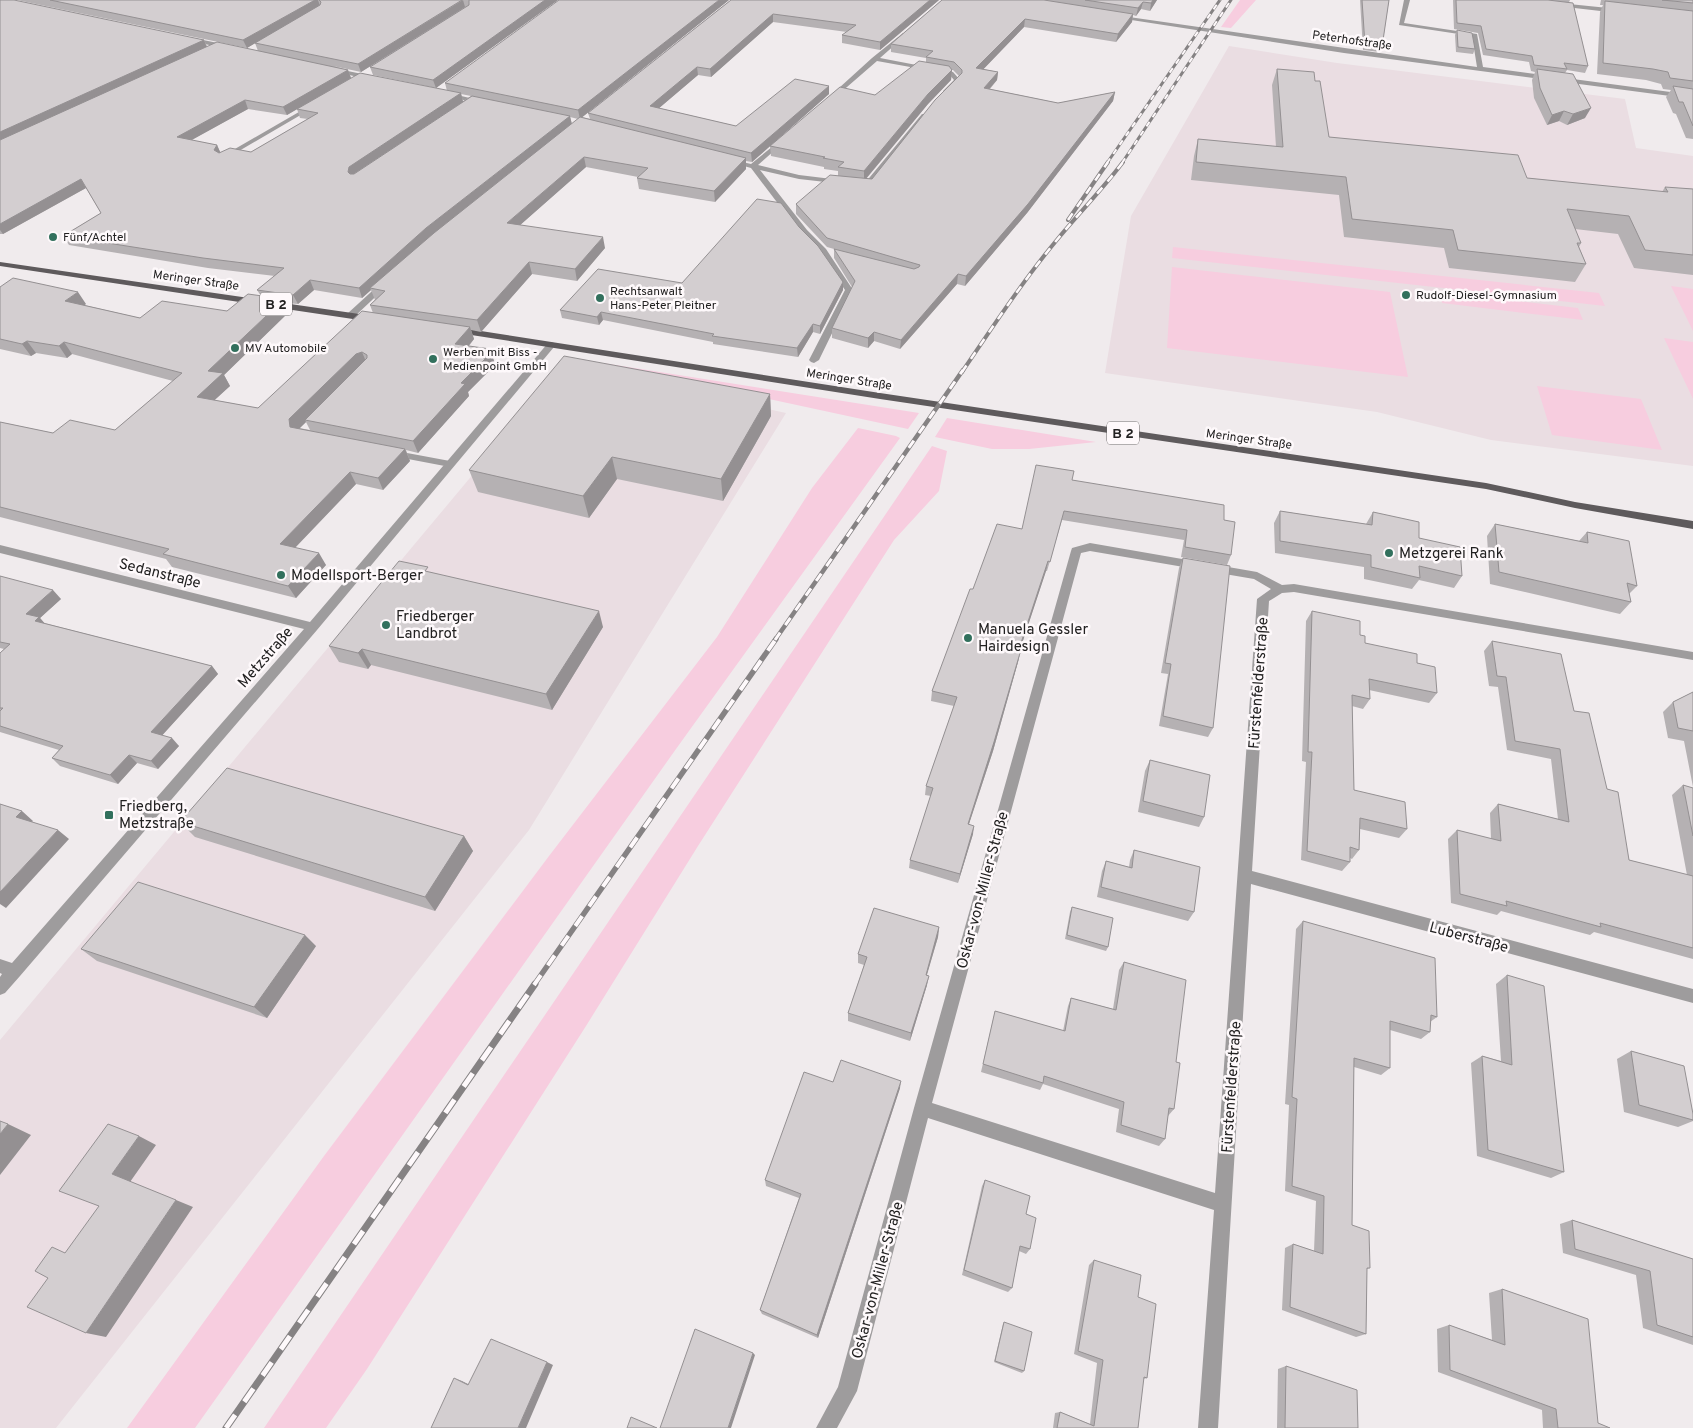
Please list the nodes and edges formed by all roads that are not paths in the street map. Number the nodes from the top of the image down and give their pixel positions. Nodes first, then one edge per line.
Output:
1 (1407, 0) edge
2 (1555, 5) edge
3 (1621, 11) edge
4 (1109, 16) edge
5 (908, 31) edge
6 (184, 38) edge
7 (220, 46) junction
8 (211, 50) edge
9 (239, 50) edge
10 (874, 59) junction
11 (325, 68) edge
12 (1480, 69) junction
13 (371, 71) edge
14 (363, 76) junction
15 (382, 80) edge
16 (354, 81) edge
17 (446, 86) edge
18 (1693, 97) edge
19 (938, 99) edge
20 (322, 100) edge
21 (473, 100) junction
22 (491, 104) edge
23 (824, 104) edge
24 (465, 105) edge
25 (931, 106) edge
26 (788, 135) edge
27 (224, 158) edge
28 (725, 160) edge
29 (753, 166) junction
30 (823, 251) junction
31 (832, 253) edge
32 (0, 264) edge
33 (391, 279) edge
34 (350, 316) junction
35 (386, 321) edge
36 (450, 330) edge
37 (552, 345) junction
38 (814, 360) dead end
39 (384, 452) edge
40 (450, 464) junction
41 (1693, 525) edge
42 (0, 550) edge
43 (1280, 589) junction
44 (313, 627) junction
45 (1693, 656) edge
46 (1246, 876) junction
47 (0, 966) edge
48 (15, 971) junction
49 (0, 988) edge
50 (1693, 996) edge
51 (922, 1108) junction
52 (1223, 1204) junction
53 (826, 1428) edge
54 (1208, 1428) edge

1 - 12 street
2 - 3 street
4 - 12 street, Peterhofstraße
5 - 10 street
6 - 7 street
7 - 8 street
7 - 9 street
10 - 19 street
10 - 23 street
11 - 14 street
12 - 18 street, Peterhofstraße
13 - 14 street
14 - 15 street
14 - 16 street
17 - 21 street
20 - 27 street
21 - 22 street
21 - 24 street
25 - 29 street
26 - 29 street
28 - 29 street
29 - 30 street
30 - 31 street
30 - 38 street
32 - 34 main road, Meringer Straße / B 2
33 - 34 street
34 - 35 main road, Meringer Straße / B 2
36 - 37 main road, Meringer Straße / B 2
37 - 40 street, Metzstraße
37 - 41 main road, Meringer Straße / B 2
39 - 40 street
40 - 44 street, Metzstraße
42 - 44 street, Sedanstraße
43 - 45 street
43 - 46 street, Fürstenfelderstraße
43 - 51 street, Oskar-von-Miller-Straße
44 - 48 street, Metzstraße
46 - 50 street, Luberstraße
46 - 52 street, Fürstenfelderstraße
47 - 48 street
48 - 49 street, Metzstraße
51 - 52 street
51 - 53 street, Oskar-von-Miller-Straße
52 - 54 street, Fürstenfelderstraße

